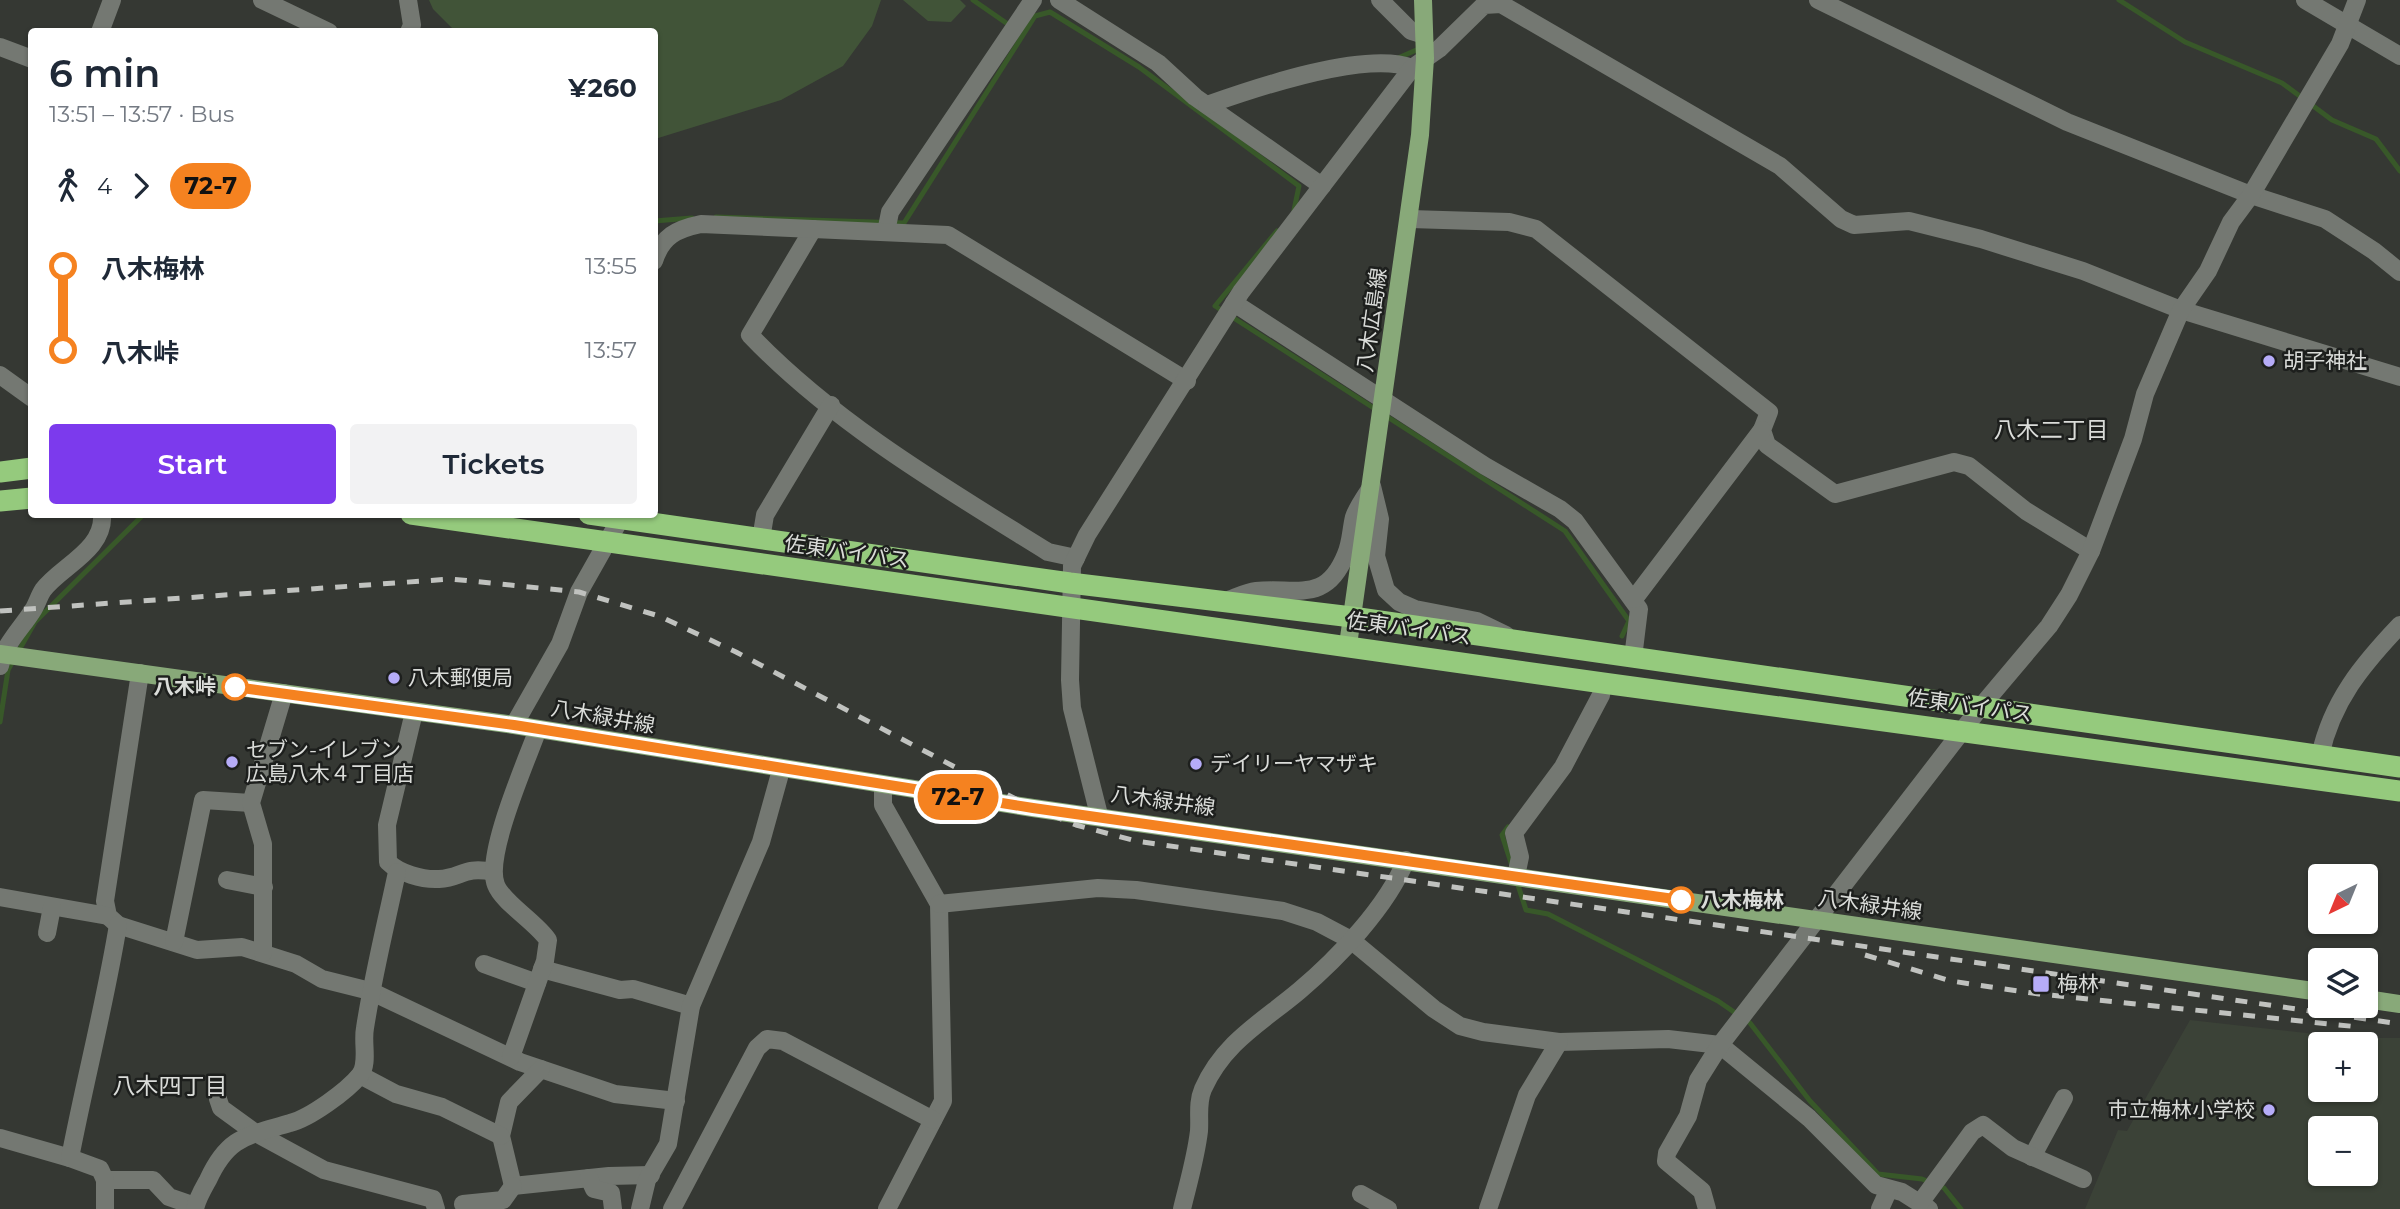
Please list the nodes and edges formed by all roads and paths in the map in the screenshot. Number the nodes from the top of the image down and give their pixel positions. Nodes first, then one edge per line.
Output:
1 (112, 0) edge
2 (262, 0) edge
3 (408, 0) edge
4 (1033, 0) edge
5 (1059, 0) edge
6 (1380, 0) edge
7 (1423, 0) edge
8 (1818, 0) edge
9 (2305, 0) edge
10 (2357, 0) edge
11 (2348, 24) junction
12 (102, 28) edge
13 (321, 28) edge
14 (411, 28) edge
15 (1424, 35) junction
16 (0, 47) edge
17 (2400, 56) edge
18 (28, 58) edge
19 (1419, 63) junction
20 (1207, 105) junction
21 (1322, 186) junction
22 (2251, 195) junction
23 (1410, 219) junction
24 (813, 229) junction
25 (886, 232) junction
26 (658, 253) edge
27 (2400, 272) edge
28 (1234, 303) junction
29 (2181, 310) junction
30 (0, 375) edge
31 (2400, 377) edge
32 (1186, 381) junction
33 (28, 395) edge
34 (1384, 401) junction
35 (831, 404) junction
36 (1762, 430) junction
37 (28, 468) edge
38 (0, 472) edge
39 (1372, 486) junction
40 (28, 498) edge
41 (0, 502) edge
42 (102, 518) edge
43 (438, 518) edge
44 (622, 518) edge
45 (629, 518) edge
46 (761, 539) junction
47 (607, 543) junction
48 (2091, 551) junction
49 (1076, 558) junction
50 (1070, 583) junction
51 (1634, 599) junction
52 (1224, 602) junction
53 (1071, 608) junction
54 (1352, 617) junction
55 (2400, 625) edge
56 (1518, 641) junction
57 (1348, 645) junction
58 (1, 658) edge
59 (1633, 658) junction
60 (140, 673) junction
61 (1603, 683) junction
62 (284, 694) junction
63 (1979, 709) junction
64 (414, 712) junction
65 (514, 725) junction
66 (538, 729) junction
67 (1964, 729) junction
68 (2320, 756) junction
69 (2400, 767) edge
70 (782, 770) junction
71 (883, 785) junction
72 (2400, 791) edge
73 (251, 803) junction
74 (1099, 815) junction
75 (1406, 860) junction
76 (397, 872) junction
77 (493, 872) junction
78 (1516, 876) junction
79 (227, 880) dead end
80 (264, 887) junction
81 (0, 897) edge
82 (939, 904) junction
83 (52, 907) junction
84 (1816, 920) junction
85 (113, 921) junction
86 (47, 933) dead end
87 (1351, 940) junction
88 (174, 942) junction
89 (263, 953) junction
90 (484, 964) dead end
91 (540, 976) junction
92 (2308, 990) edge
93 (370, 991) junction
94 (2378, 1001) edge
95 (2400, 1004) edge
96 (691, 1006) junction
97 (1559, 1042) junction
98 (1720, 1045) junction
99 (510, 1057) junction
100 (541, 1069) junction
101 (360, 1075) junction
102 (2064, 1098) dead end
103 (218, 1099) dead end
104 (676, 1101) junction
105 (933, 1120) junction
106 (254, 1132) junction
107 (501, 1136) junction
108 (0, 1138) edge
109 (2032, 1157) junction
110 (70, 1158) junction
111 (651, 1175) junction
112 (589, 1178) junction
113 (2083, 1179) dead end
114 (105, 1180) junction
115 (513, 1186) junction
116 (1889, 1189) junction
117 (1361, 1194) dead end
118 (463, 1204) dead end
119 (1925, 1206) edge
120 (195, 1208) edge
121 (105, 1209) edge
122 (436, 1209) edge
123 (613, 1209) edge
124 (640, 1209) edge
125 (672, 1209) edge
126 (887, 1209) edge
127 (1182, 1209) edge
128 (1388, 1209) edge
129 (1488, 1209) edge
130 (1707, 1209) edge
131 (1880, 1209) edge

1 - 12 street
2 - 13 street
3 - 14 street
4 - 25 street
5 - 20 street
6 - 15 street
7 - 15 main road, 八木広島線
8 - 22 street
9 - 11 street
10 - 11 street
11 - 17 street
11 - 22 street
15 - 19 main road, 八木広島線
16 - 18 street
19 - 20 street
19 - 21 street
19 - 23 main road, 八木広島線
19 - 29 street
20 - 21 street
21 - 28 street
22 - 27 street
22 - 29 street
23 - 34 main road, 八木広島線
23 - 36 street
24 - 25 street
24 - 26 street
24 - 35 street
25 - 32 street
28 - 32 street
28 - 34 street
29 - 31 street
29 - 48 street
30 - 33 street
32 - 49 street
34 - 39 main road, 八木広島線
34 - 51 street
35 - 46 street
35 - 49 street
36 - 48 street
36 - 51 street
37 - 38 highway
39 - 52 street
39 - 54 main road, 八木広島線
39 - 56 street
40 - 41 highway
42 - 58 street
43 - 47 highway, 佐東バイパス
44 - 47 street
45 - 46 highway, 佐東バイパス
46 - 50 highway, 佐東バイパス
47 - 53 highway, 佐東バイパス
47 - 65 street
48 - 63 street
49 - 50 street
50 - 52 highway, 佐東バイパス
50 - 53 street
51 - 59 street
52 - 54 highway, 佐東バイパス
53 - 57 highway, 佐東バイパス
53 - 74 street
54 - 56 highway, 佐東バイパス
54 - 57 main road, 八木広島線
55 - 68 street
56 - 59 highway, 佐東バイパス
57 - 61 highway, 佐東バイパス
58 - 60 main road, 八木緑井線
59 - 63 highway, 佐東バイパス
60 - 62 main road, 八木緑井線
60 - 85 street
61 - 67 highway, 佐東バイパス
61 - 78 street
62 - 64 main road, 八木緑井線
62 - 73 street
63 - 67 street
63 - 68 highway, 佐東バイパス
64 - 65 main road, 八木緑井線
64 - 76 street
65 - 66 main road, 八木緑井線
66 - 70 main road, 八木緑井線
66 - 77 street
67 - 72 highway, 佐東バイパス
67 - 84 street
68 - 69 highway, 佐東バイパス
70 - 71 main road, 八木緑井線
70 - 96 street
71 - 74 main road, 八木緑井線
71 - 82 street
73 - 80 street
73 - 88 street
74 - 75 main road, 八木緑井線
75 - 78 main road, 八木緑井線
75 - 87 street
76 - 77 street
76 - 93 street
77 - 91 street
78 - 84 main road, 八木緑井線
79 - 80 street
80 - 89 street
81 - 83 street
82 - 87 street
82 - 105 street
83 - 85 street
83 - 86 street
84 - 92 main road, 八木緑井線
84 - 98 street
85 - 88 street
85 - 110 street
87 - 97 street
87 - 127 street
88 - 89 street
89 - 93 street
90 - 91 street
91 - 96 street
91 - 99 street
93 - 99 street
93 - 101 street
94 - 95 main road
96 - 104 street
97 - 98 street
97 - 129 street
98 - 116 street
98 - 130 street
99 - 100 street
100 - 104 street
100 - 107 street
101 - 106 street
101 - 107 street
102 - 109 street
103 - 106 street
104 - 111 street
105 - 125 street
105 - 126 street
106 - 120 street
106 - 122 street
107 - 115 street
108 - 110 street
109 - 113 street
109 - 119 street
110 - 114 street
111 - 112 street
111 - 124 street
112 - 115 street
112 - 123 street
114 - 120 street
114 - 121 street
115 - 118 street
116 - 119 street
116 - 131 street
117 - 128 street

